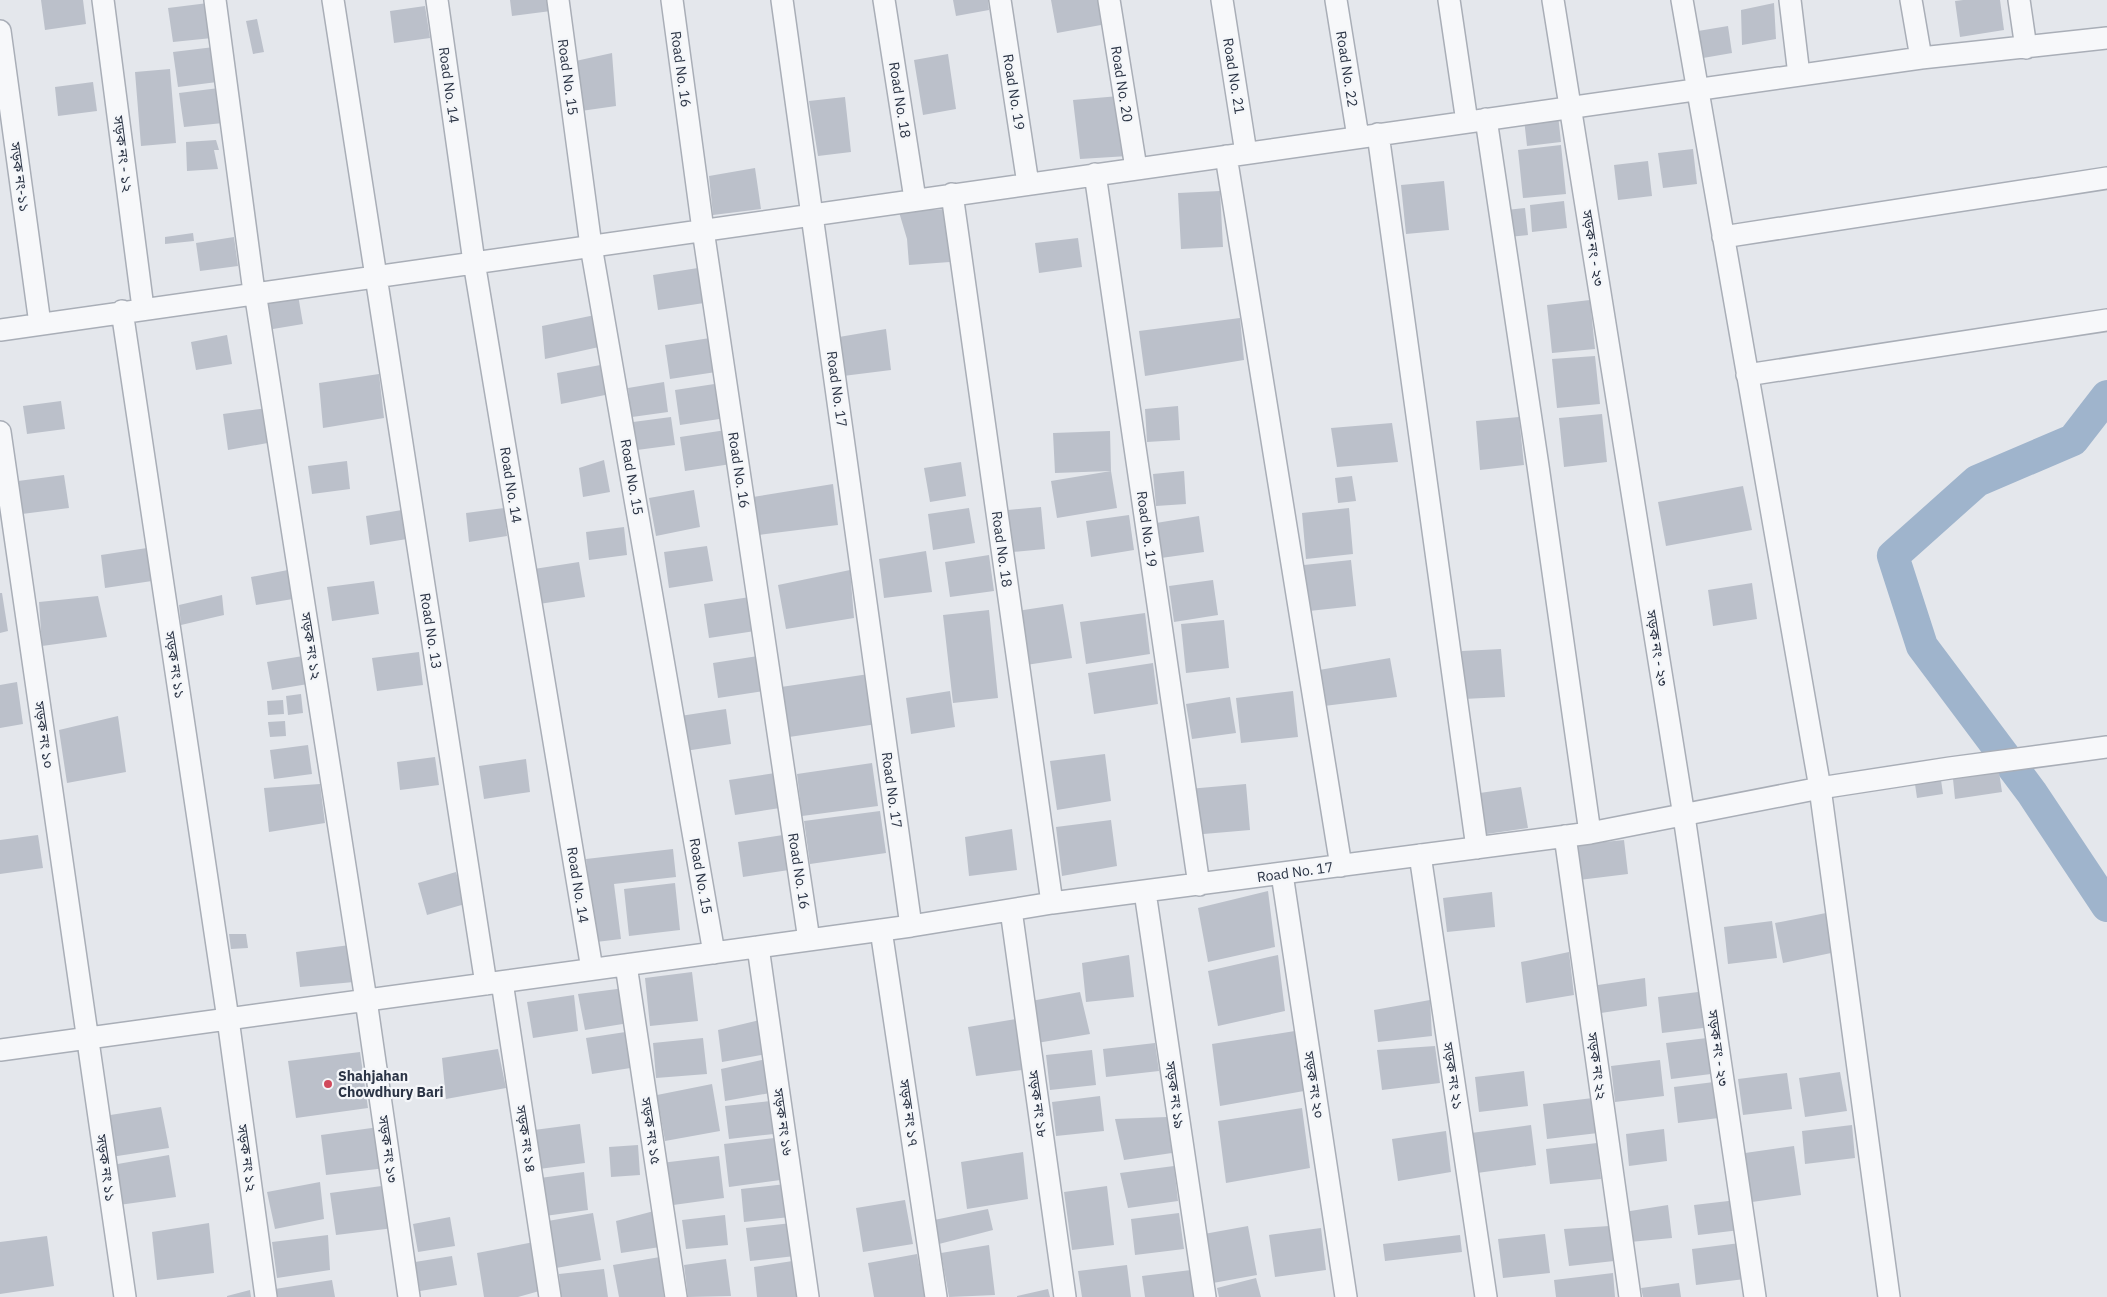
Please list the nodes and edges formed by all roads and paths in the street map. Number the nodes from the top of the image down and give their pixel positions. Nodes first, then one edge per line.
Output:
1 (103, 0) edge
2 (215, 0) edge
3 (333, 0) edge
4 (437, 0) edge
5 (558, 0) edge
6 (672, 0) edge
7 (782, 0) edge
8 (884, 0) edge
9 (1000, 0) edge
10 (1109, 0) edge
11 (1222, 0) edge
12 (1336, 0) edge
13 (1449, 0) edge
14 (1553, 0) edge
15 (1682, 0) edge
16 (1790, 0) edge
17 (1911, 0) edge
18 (2019, 0) edge
19 (0, 31) edge
20 (2107, 38) edge
21 (2026, 48) junction
22 (1921, 58) junction
23 (1799, 75) junction
24 (1697, 90) junction
25 (1570, 107) junction
26 (1477, 121) junction
27 (1368, 136) junction
28 (1236, 154) junction
29 (1136, 168) junction
30 (1096, 174) junction
31 (2107, 178) edge
32 (1028, 184) junction
33 (952, 194) junction
34 (915, 199) junction
35 (813, 214) junction
36 (703, 230) junction
37 (1723, 237) junction
38 (591, 246) junction
39 (474, 262) junction
40 (376, 278) junction
41 (255, 292) junction
42 (143, 308) junction
43 (122, 311) junction
44 (2107, 320) edge
45 (40, 324) junction
46 (0, 330) edge
47 (1747, 375) junction
48 (0, 432) edge
49 (2107, 747) edge
50 (1820, 788) junction
51 (1684, 816) junction
52 (1590, 833) junction
53 (1565, 836) junction
54 (1477, 848) junction
55 (1420, 856) junction
56 (1342, 866) junction
57 (1282, 874) junction
58 (1199, 885) junction
59 (1145, 892) junction
60 (1052, 903) junction
61 (1011, 910) junction
62 (911, 926) junction
63 (881, 930) junction
64 (810, 940) junction
65 (758, 947) junction
66 (714, 953) junction
67 (626, 965) junction
68 (592, 969) junction
69 (494, 983) junction
70 (366, 1000) junction
71 (228, 1019) junction
72 (88, 1038) junction
73 (0, 1050) edge
74 (125, 1297) edge
75 (266, 1297) edge
76 (410, 1297) edge
77 (550, 1297) edge
78 (676, 1297) edge
79 (808, 1297) edge
80 (936, 1297) edge
81 (1065, 1297) edge
82 (1205, 1297) edge
83 (1346, 1297) edge
84 (1486, 1297) edge
85 (1630, 1297) edge
86 (1756, 1297) edge
87 (1889, 1297) edge

1 - 42 street, সড়ক নং - ১২
2 - 41 street, সড়ক নং ১২
3 - 40 street, Road No. 13
4 - 39 street, Road No. 14
5 - 38 street, Road No. 15
6 - 36 street, Road No. 16
7 - 35 street, Road No. 17
8 - 34 street, Road No. 18
9 - 32 street, Road No. 19
10 - 29 street, Road No. 20
11 - 28 street, Road No. 21
12 - 27 street, Road No. 22
13 - 26 street
14 - 25 street, সড়ক নং - ২৩
15 - 24 street
16 - 23 street
17 - 22 street
18 - 21 street
19 - 45 street, সড়ক নং-১১
20 - 21 street
21 - 22 street
22 - 23 street
23 - 24 street
24 - 25 street
24 - 37 street
25 - 26 street
25 - 51 street, সড়ক নং - ২৩
26 - 27 street
26 - 52 street
27 - 28 street
27 - 54 street, Road No. 22
28 - 29 street
28 - 56 street, Road No. 21
29 - 30 street
30 - 32 street
30 - 58 street, Road No. 19
31 - 37 street
32 - 33 street
33 - 34 street
33 - 60 street, Road No. 18
34 - 35 street
35 - 36 street
35 - 62 street, Road No. 17
36 - 38 street
36 - 64 street, Road No. 16
37 - 47 street
38 - 39 street
38 - 66 street, Road No. 15
39 - 40 street
39 - 68 street, Road No. 14
40 - 41 street
40 - 69 street, Road No. 13
41 - 42 street
41 - 70 street, সড়ক নং ১২
42 - 43 street
43 - 45 street
43 - 71 street, সড়ক নং ১১
44 - 47 street
45 - 46 street
47 - 50 street
48 - 72 street, সড়ক নং ১০
49 - 50 street, Road No. 17
50 - 51 street, Road No. 17
50 - 87 street
51 - 52 street, Road No. 17
51 - 86 street, সড়ক নং - ২৩
52 - 53 street, Road No. 17
53 - 54 street, Road No. 17
53 - 85 street, সড়ক নং ২২
54 - 55 street, Road No. 17
55 - 56 street, Road No. 17
55 - 84 street, সড়ক নং ২১
56 - 57 street, Road No. 17
57 - 58 street, Road No. 17
57 - 83 street, সড়ক নং ২০
58 - 59 street, Road No. 17
59 - 60 street, Road No. 17
59 - 82 street, সড়ক নং ১৯
60 - 61 street, Road No. 17
61 - 62 street, Road No. 17
61 - 81 street, সড়ক নং ১৮
62 - 63 street
63 - 64 street
63 - 80 street, সড়ক নং ১৭
64 - 65 street
65 - 66 street
65 - 79 street, সড়ক নং ১৬
66 - 67 street
67 - 68 street
67 - 78 street, সড়ক নং ১৫
68 - 69 street
69 - 70 street
69 - 77 street, সড়ক নং ১৪
70 - 71 street
70 - 76 street, সড়ক নং ১৩
71 - 72 street
71 - 75 street, সড়ক নং ১২
72 - 73 street
72 - 74 street, সড়ক নং ১১

